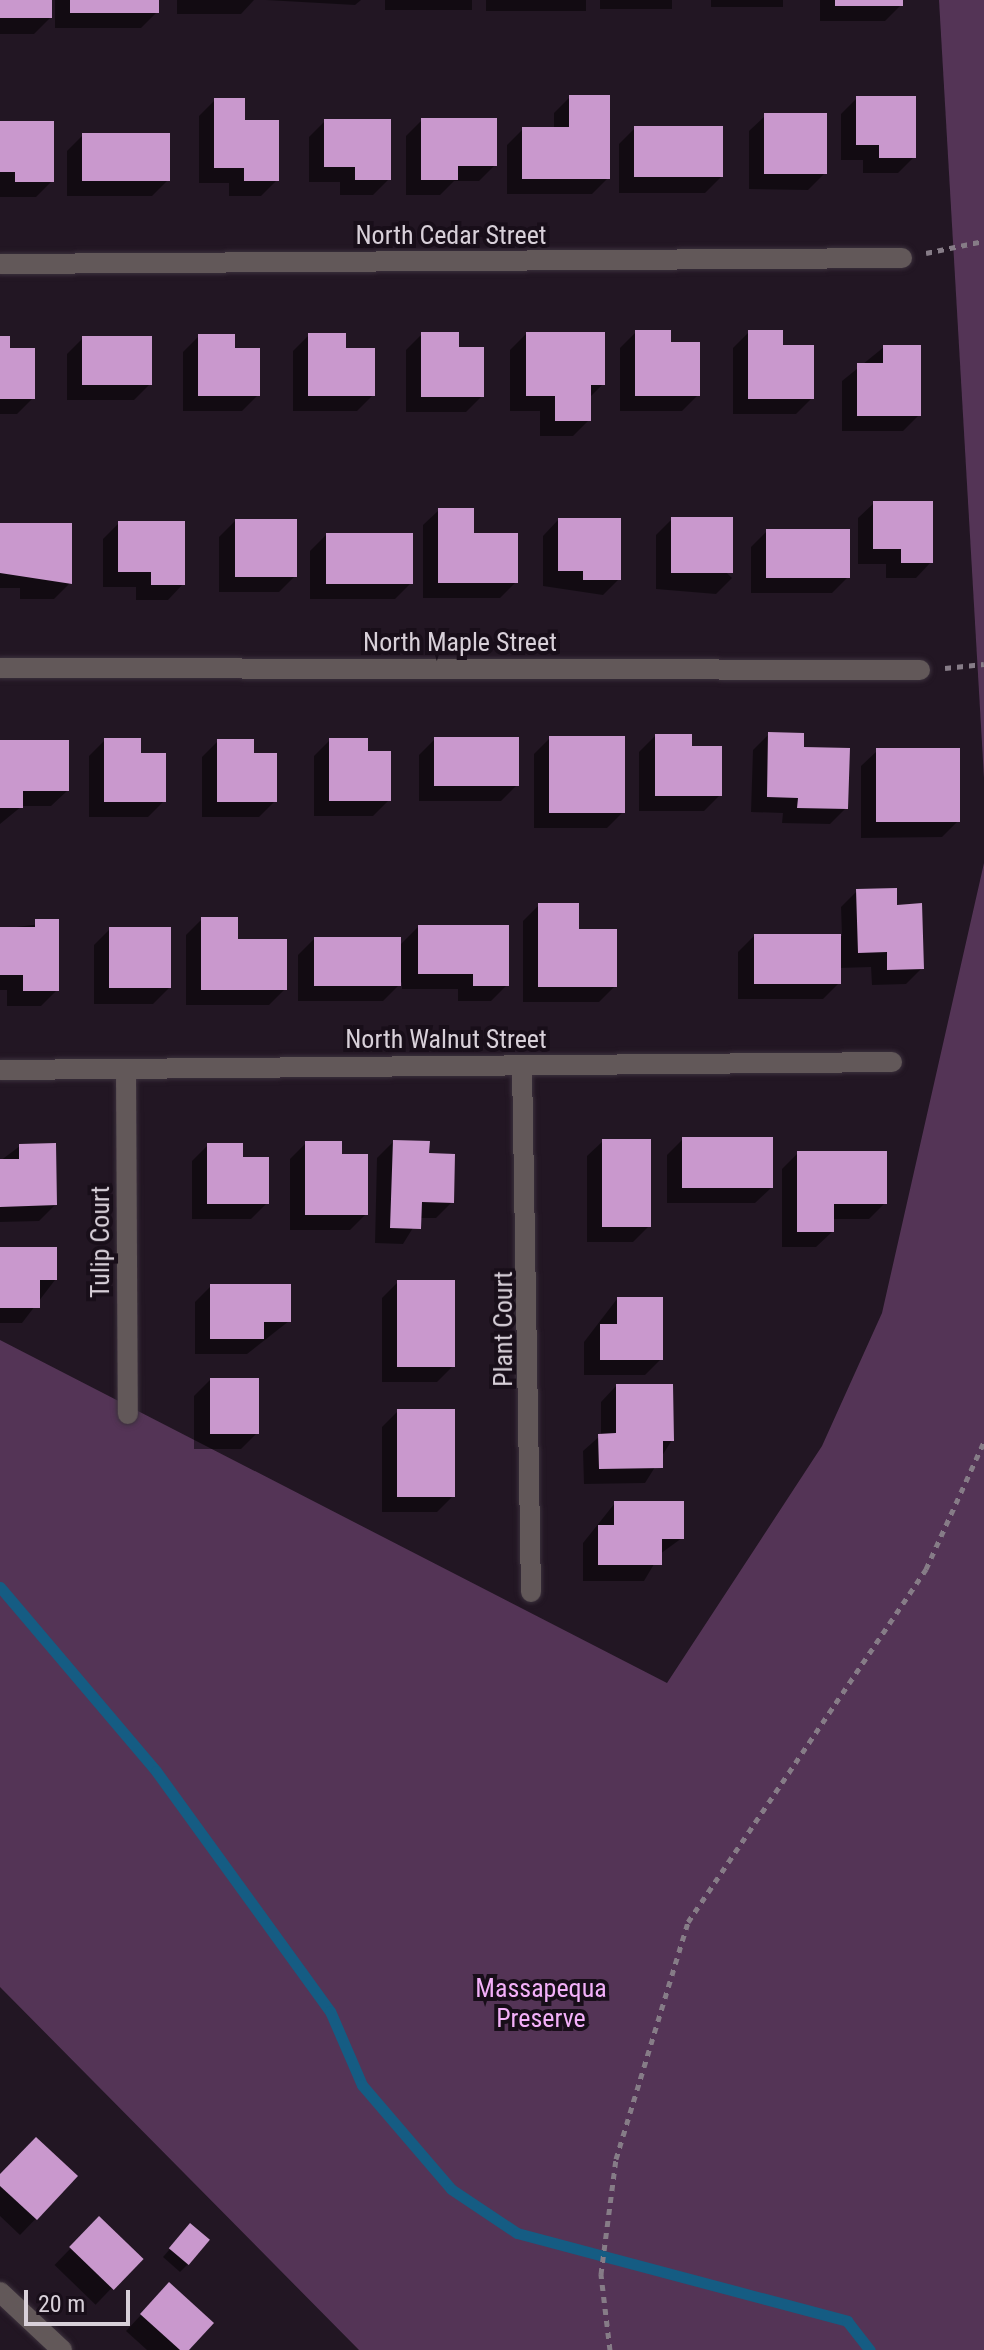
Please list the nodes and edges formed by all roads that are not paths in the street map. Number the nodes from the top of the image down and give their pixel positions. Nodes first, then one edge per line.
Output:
1 (902, 258) road end
2 (0, 264) edge
3 (0, 668) edge
4 (920, 670) road end
5 (892, 1062) dead end
6 (522, 1066) junction
7 (126, 1069) junction
8 (0, 1070) edge
9 (128, 1414) dead end
10 (531, 1592) dead end
11 (0, 2292) edge
12 (62, 2350) edge

1 - 2 street, North Cedar Street
3 - 4 street, North Maple Street
5 - 6 street, North Walnut Street
6 - 7 street, North Walnut Street
6 - 10 street, Plant Court
7 - 8 street, North Walnut Street
7 - 9 street, Tulip Court
11 - 12 street

